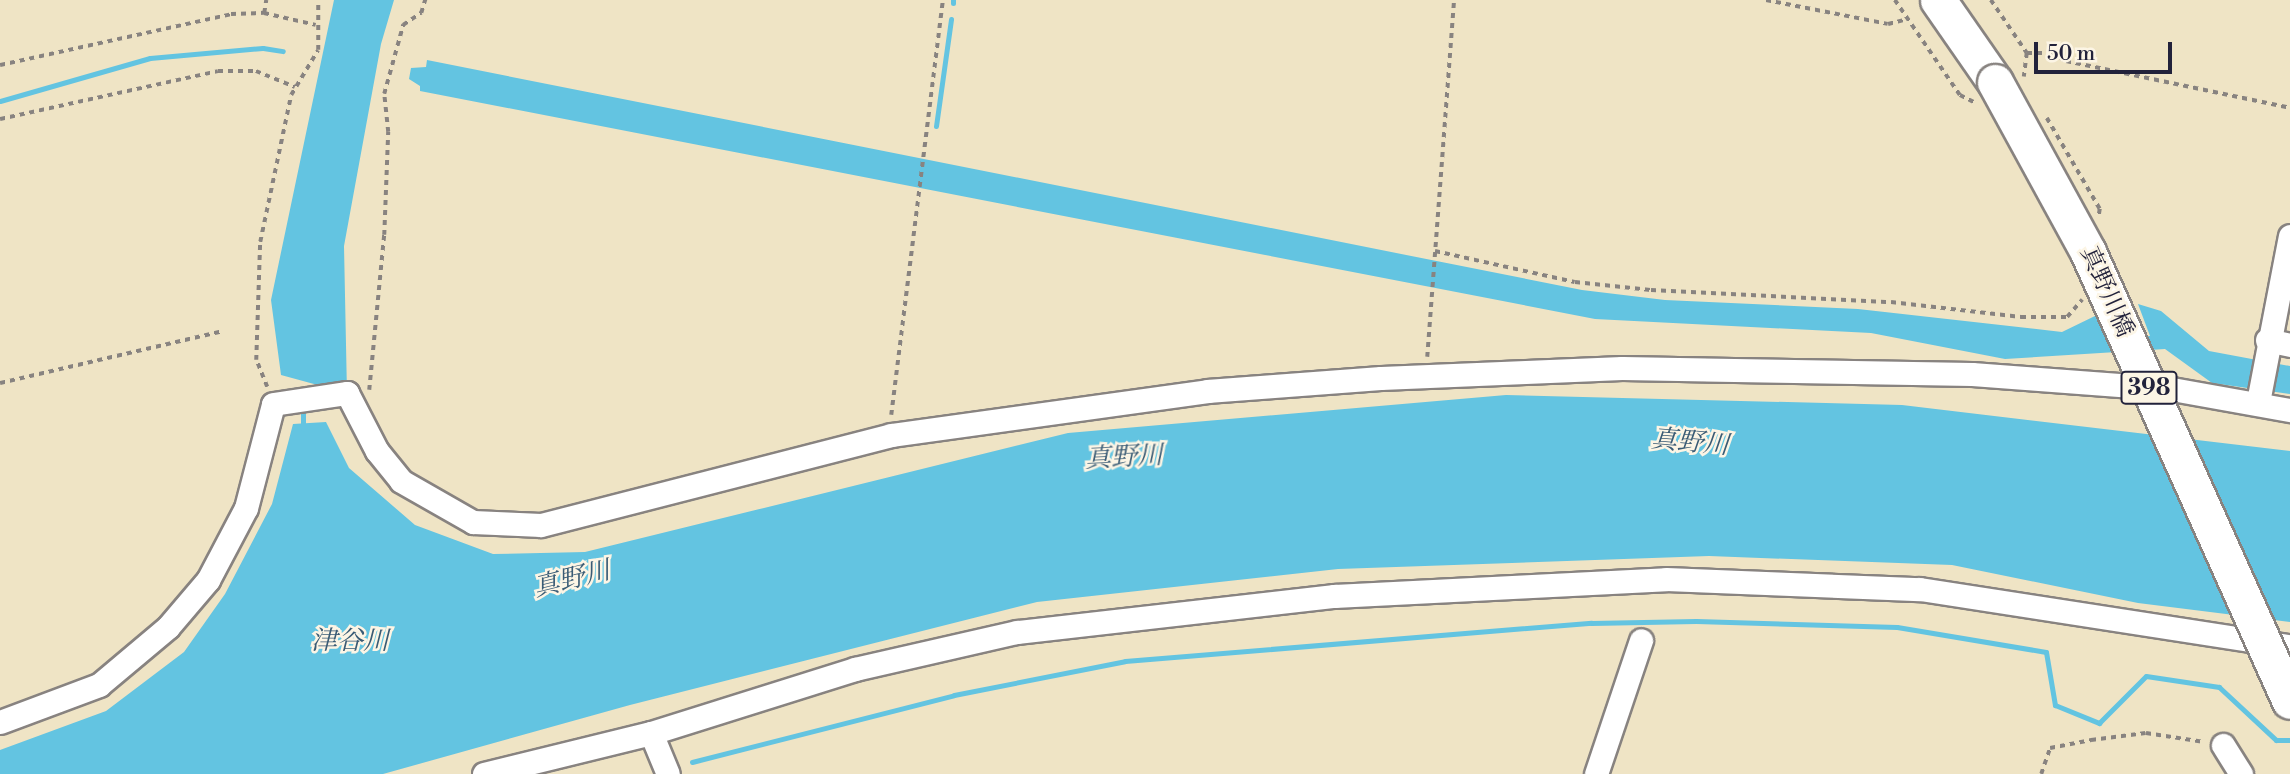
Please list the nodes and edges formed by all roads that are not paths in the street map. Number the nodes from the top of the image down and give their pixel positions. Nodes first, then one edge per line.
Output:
1 (1938, 0) edge
2 (2290, 236) edge
3 (2290, 345) edge
4 (2266, 349) junction
5 (2258, 402) junction
6 (2290, 410) edge
7 (1641, 640) dead end
8 (2290, 646) edge
9 (2290, 701) edge
10 (0, 722) edge
11 (651, 733) junction
12 (2223, 745) road end
13 (554, 764) edge
14 (484, 774) edge
15 (668, 774) edge
16 (1596, 774) edge
17 (2241, 774) edge

1 - 9 highway, 真野川橋 / 398, bridge
2 - 4 street
3 - 4 street
4 - 5 street
5 - 6 street
5 - 10 street
7 - 16 street
8 - 11 street
11 - 13 street
11 - 15 street
12 - 17 street
13 - 14 street

